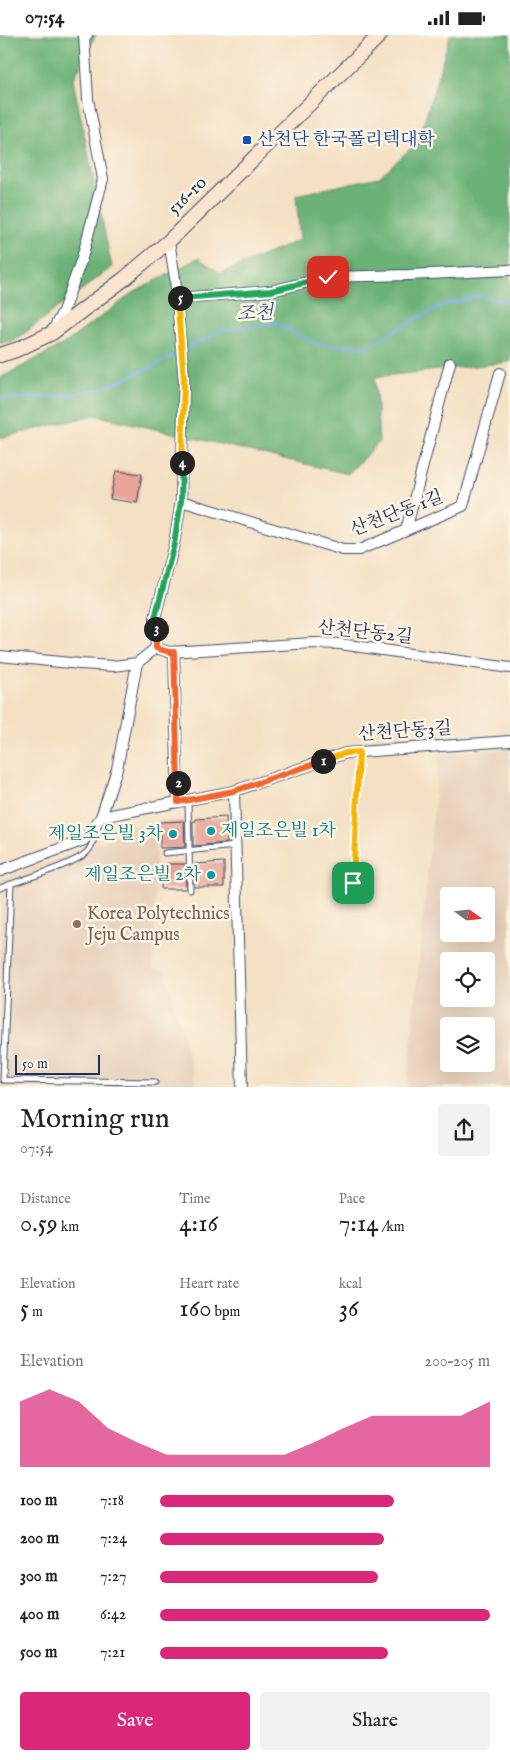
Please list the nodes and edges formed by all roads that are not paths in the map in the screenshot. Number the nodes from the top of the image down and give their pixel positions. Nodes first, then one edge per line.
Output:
1 (87, 35) edge
2 (380, 35) edge
3 (169, 241) junction
4 (510, 270) edge
5 (177, 298) junction
6 (52, 333) junction
7 (0, 355) edge
8 (450, 363) dead end
9 (500, 373) dead end
10 (181, 501) junction
11 (406, 530) junction
12 (156, 648) junction
13 (174, 652) junction
14 (0, 656) edge
15 (137, 663) junction
16 (510, 669) edge
17 (510, 741) edge
18 (359, 752) junction
19 (234, 791) junction
20 (183, 801) junction
21 (101, 817) junction
22 (236, 847) junction
23 (190, 851) junction
24 (165, 853) dead end
25 (0, 871) edge
26 (353, 883) dead end
27 (11, 884) junction
28 (0, 888) edge
29 (190, 890) dead end
30 (155, 1082) dead end
31 (242, 1087) edge

1 - 6 street
2 - 3 main road, 516-ro
3 - 5 street
3 - 6 main road, 516-ro
4 - 5 street
5 - 10 street
6 - 7 main road, 516-ro
8 - 11 street
9 - 11 street, 산천단동 1길
10 - 11 street, 산천단동 1길
10 - 12 street
12 - 13 street, 산천단동2길
12 - 15 street
13 - 16 street, 산천단동2길
13 - 20 street
14 - 15 street
15 - 21 street
17 - 18 street, 산천단동3길
18 - 19 street, 산천단동3길
18 - 26 lane
19 - 20 street, 산천단동3길
19 - 22 street
20 - 21 street, 산천단동3길
20 - 23 lane
21 - 25 street
21 - 27 lane
22 - 23 lane
22 - 31 street
23 - 24 lane
23 - 29 lane
27 - 28 lane
27 - 30 lane

